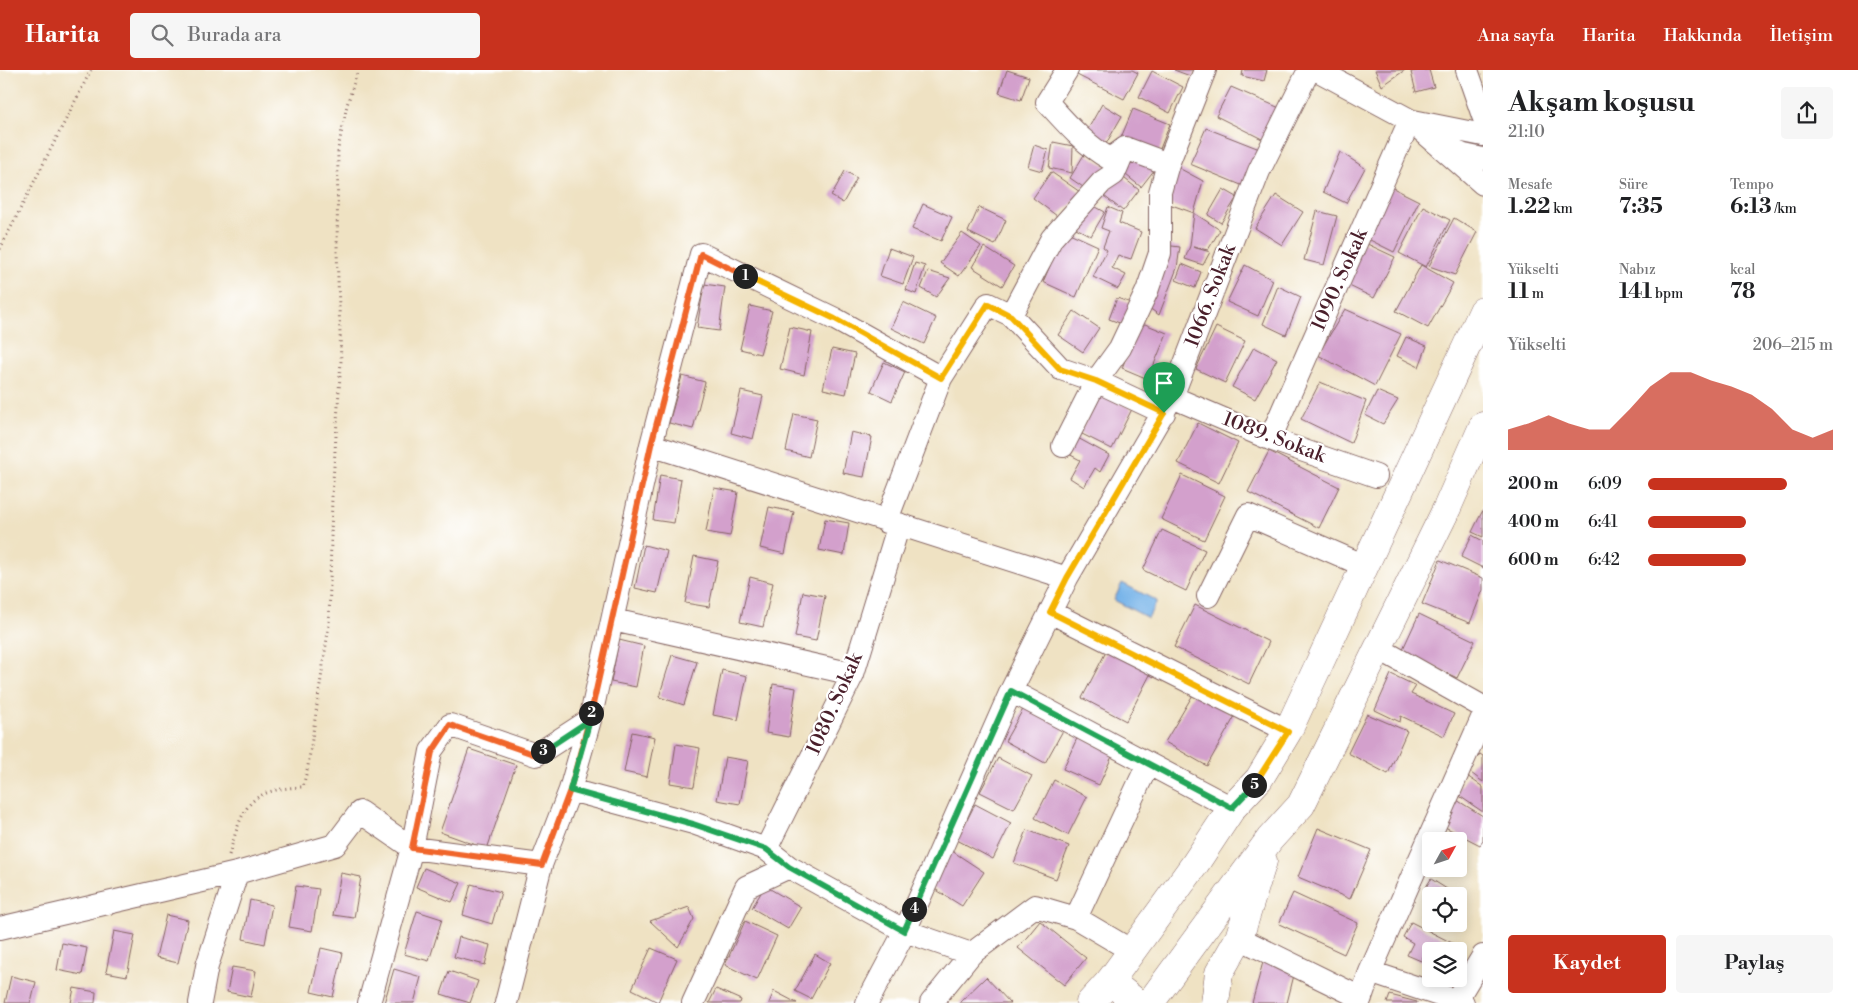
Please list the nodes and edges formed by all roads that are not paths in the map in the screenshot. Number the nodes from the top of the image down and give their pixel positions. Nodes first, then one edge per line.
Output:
1 (1067, 70) edge
2 (1205, 70) edge
3 (1309, 70) edge
4 (1316, 70) edge
5 (1467, 70) edge
6 (1483, 116) edge
7 (1410, 120) junction
8 (1483, 135) edge
9 (1440, 145) junction
10 (1125, 148) junction
11 (1483, 159) edge
12 (1168, 164) junction
13 (1483, 184) edge
14 (1483, 311) edge
15 (1011, 316) junction
16 (941, 378) junction
17 (1096, 381) junction
18 (1168, 405) junction
19 (1483, 426) edge
20 (1270, 439) junction
21 (651, 445) junction
22 (1063, 446) dead end
23 (1376, 476) dead end
24 (892, 523) junction
25 (1365, 566) junction
26 (1067, 578) junction
27 (1208, 596) dead end
28 (1050, 612) junction
29 (612, 620) junction
30 (1378, 648) junction
31 (853, 674) junction
32 (1011, 691) junction
33 (1483, 706) edge
34 (1483, 716) edge
35 (590, 720) junction
36 (1288, 732) junction
37 (1148, 764) junction
38 (570, 790) junction
39 (1232, 808) junction
40 (1270, 839) junction
41 (412, 848) junction
42 (766, 849) junction
43 (542, 865) junction
44 (789, 867) junction
45 (231, 874) junction
46 (1076, 918) junction
47 (0, 928) edge
48 (904, 931) junction
49 (1239, 938) junction
50 (1132, 951) junction
51 (972, 954) junction
52 (1483, 956) edge
53 (1370, 972) junction
54 (1098, 997) edge
55 (1360, 1001) edge
56 (1460, 1001) edge
57 (200, 1003) edge
58 (369, 1003) edge
59 (506, 1003) edge
60 (694, 1003) edge
61 (867, 1003) edge
62 (931, 1003) edge
63 (1137, 1003) edge
64 (1150, 1003) edge
65 (1215, 1003) edge

1 - 10 street
2 - 12 street
3 - 18 street, 1066. Sokak
4 - 7 street
5 - 6 street
7 - 8 street
7 - 9 street
7 - 20 street, 1090. Sokak
9 - 11 street
9 - 13 street
10 - 12 street
10 - 15 street
12 - 17 street
14 - 25 main road
15 - 16 street, 1089. Sokak
15 - 17 street, 1089. Sokak
16 - 21 street
16 - 24 street, 1080. Sokak
17 - 18 street, 1089. Sokak
17 - 22 street
18 - 20 street, 1089. Sokak
18 - 26 street, 1066. Sokak
19 - 30 main road
20 - 23 street, 1089. Sokak
21 - 24 street
21 - 29 street
24 - 26 street
24 - 31 street, 1080. Sokak
25 - 27 street
25 - 36 main road
26 - 28 street, 1066. Sokak
28 - 32 street, 1066. Sokak
28 - 36 street
29 - 31 street
29 - 35 street
30 - 33 street
30 - 40 main road
31 - 42 street, 1080. Sokak
32 - 37 street
32 - 48 street, 1066. Sokak
34 - 53 street
35 - 38 street
35 - 41 street
36 - 39 main road
37 - 39 street
37 - 46 street
38 - 42 street
38 - 43 street
39 - 50 main road
40 - 49 main road
40 - 64 main road
41 - 43 street
41 - 45 street
41 - 58 street
42 - 44 street
43 - 59 street
44 - 48 street
44 - 60 street
45 - 47 street
45 - 57 street
46 - 50 street
46 - 51 street
48 - 51 street
48 - 61 street, 1066. Sokak
49 - 55 street
49 - 65 main road
50 - 54 main road
51 - 62 street
52 - 56 street
53 - 55 street
53 - 56 street
54 - 63 main road

